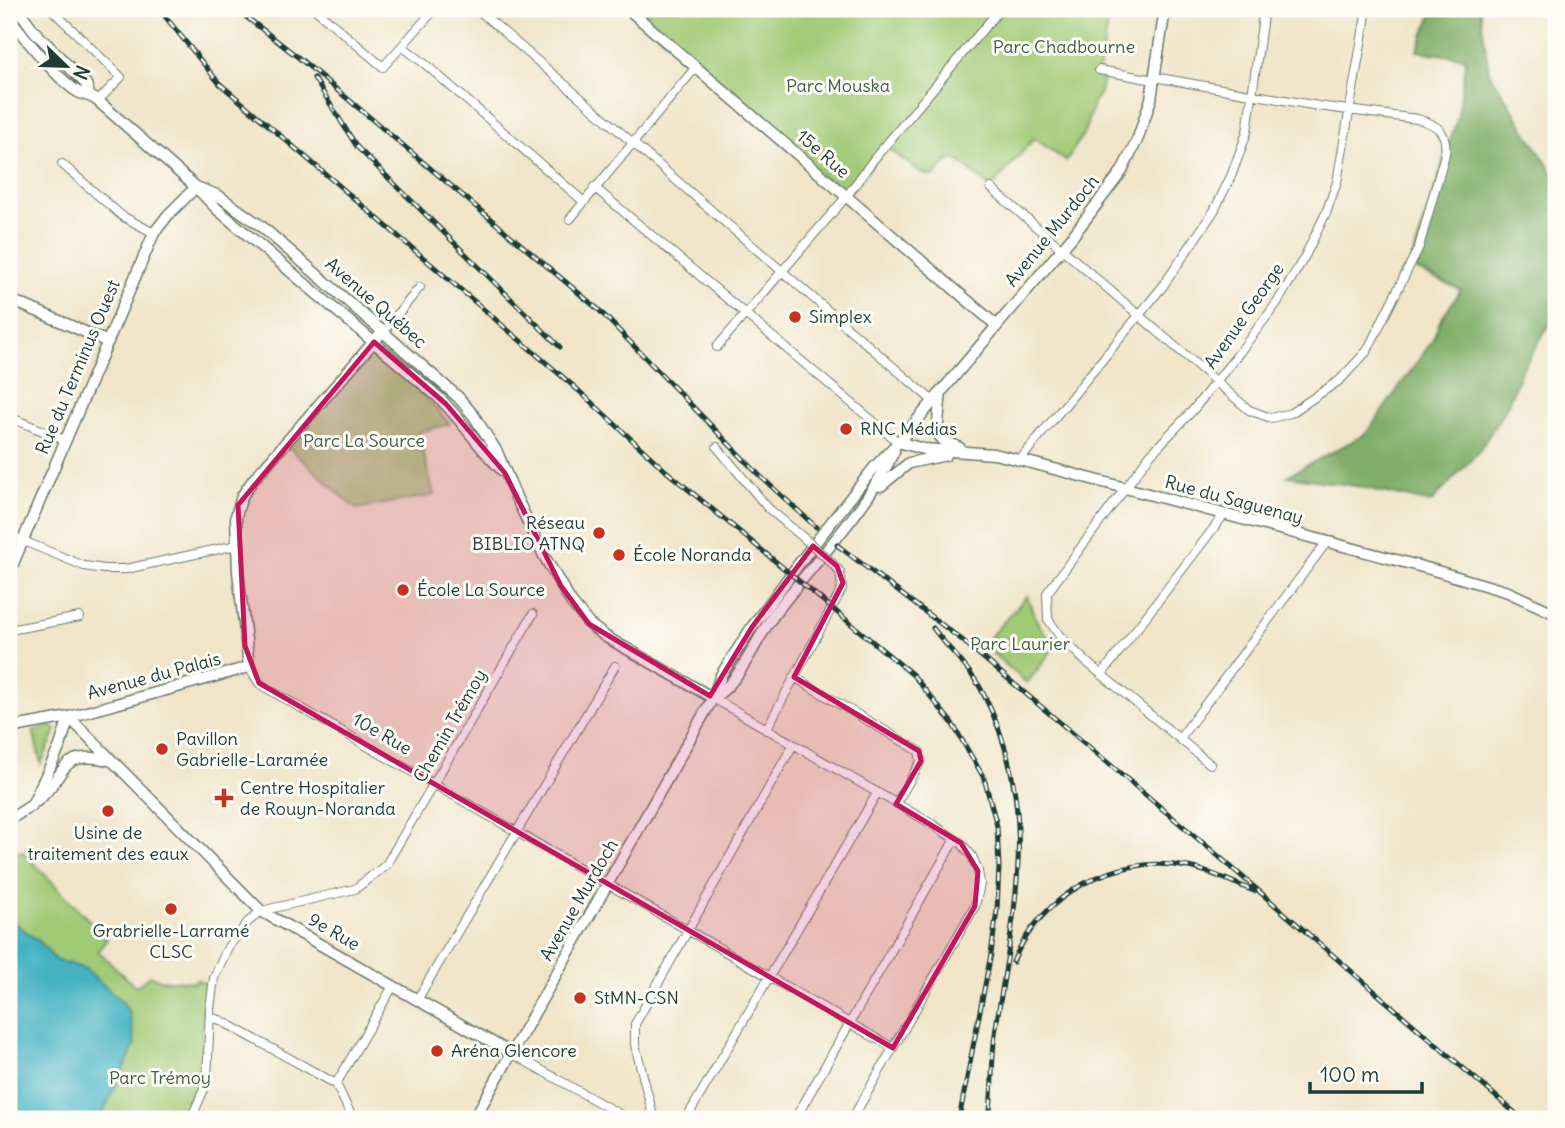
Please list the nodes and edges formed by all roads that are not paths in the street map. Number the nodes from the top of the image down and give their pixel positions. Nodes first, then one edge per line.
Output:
1 (18, 9) edge
2 (51, 9) edge
3 (315, 9) edge
4 (435, 9) edge
5 (477, 9) edge
6 (628, 9) edge
7 (1000, 9) edge
8 (1165, 9) edge
9 (1264, 9) edge
10 (1367, 9) edge
11 (9, 17) edge
12 (9, 31) edge
13 (23, 36) junction
14 (402, 46) junction
15 (696, 67) junction
16 (1099, 70) dead end
17 (1154, 79) junction
18 (1253, 94) junction
19 (93, 98) junction
20 (1351, 110) junction
21 (632, 142) junction
22 (62, 164) dead end
23 (196, 187) junction
24 (594, 187) junction
25 (991, 188) dead end
26 (846, 197) junction
27 (583, 201) junction
28 (569, 219) dead end
29 (154, 233) junction
30 (1062, 248) junction
31 (782, 271) junction
32 (420, 287) dead end
33 (9, 299) edge
34 (746, 314) junction
35 (1139, 314) junction
36 (996, 325) junction
37 (383, 332) junction
38 (107, 342) junction
39 (374, 342) junction
40 (717, 347) dead end
41 (1217, 381) junction
42 (941, 391) junction
43 (933, 401) junction
44 (9, 417) edge
45 (65, 440) junction
46 (898, 442) junction
47 (718, 447) dead end
48 (976, 453) junction
49 (1019, 461) junction
50 (505, 473) junction
51 (1124, 489) junction
52 (863, 502) junction
53 (1223, 516) junction
54 (9, 535) edge
55 (22, 541) junction
56 (1326, 543) junction
57 (237, 545) junction
58 (9, 573) edge
59 (533, 614) dead end
60 (1556, 614) edge
61 (80, 617) dead end
62 (9, 630) edge
63 (615, 666) dead end
64 (249, 667) junction
65 (1102, 674) junction
66 (794, 677) junction
67 (713, 698) junction
68 (69, 717) junction
69 (9, 728) edge
70 (766, 730) junction
71 (1180, 738) junction
72 (793, 745) junction
73 (113, 762) junction
74 (1210, 764) dead end
75 (434, 784) junction
76 (877, 793) junction
77 (896, 804) junction
78 (32, 805) junction
79 (9, 820) edge
80 (518, 831) junction
81 (955, 839) junction
82 (609, 883) junction
83 (261, 911) junction
84 (688, 929) junction
85 (770, 976) junction
86 (393, 986) junction
87 (417, 1000) junction
88 (210, 1017) junction
89 (850, 1023) junction
90 (893, 1048) junction
91 (512, 1053) junction
92 (336, 1084) junction
93 (191, 1119) edge
94 (353, 1119) edge
95 (474, 1119) edge
96 (628, 1119) edge
97 (654, 1119) edge
98 (686, 1119) edge
99 (795, 1119) edge
100 (852, 1119) edge

1 - 19 street, Avenue Québec
2 - 19 street
3 - 14 street
4 - 14 street
5 - 21 street
6 - 15 street, 15e Rue
7 - 26 street
8 - 17 street, Avenue Murdoch
9 - 18 street
10 - 20 street, Avenue George
11 - 13 street, Avenue Québec
12 - 13 street
13 - 19 street, Avenue Québec
14 - 27 street
15 - 21 street
15 - 26 street, 15e Rue
16 - 17 street
17 - 18 street
17 - 30 street, Avenue Murdoch
18 - 20 street
18 - 35 street
19 - 23 street, Avenue Québec
20 - 41 street, Avenue George
20 - 41 street
21 - 24 street
21 - 31 street
22 - 29 street
23 - 29 street, Rue du Terminus Ouest
23 - 37 street, Avenue Québec
23 - 39 street, Avenue Québec
24 - 27 street
24 - 34 street
25 - 30 street
26 - 31 street
26 - 36 street, 15e Rue
27 - 28 street
29 - 38 street, Rue du Terminus Ouest
30 - 35 street
30 - 36 street, Avenue Murdoch
31 - 34 street
31 - 43 street
32 - 37 street
33 - 38 street
34 - 40 street
34 - 46 street
35 - 41 street
35 - 49 street
36 - 42 street, Avenue Murdoch
37 - 39 street
37 - 50 street, Avenue Québec
38 - 45 street, Rue du Terminus Ouest
39 - 50 street, Avenue Québec
39 - 57 street
41 - 51 street, Avenue George
42 - 43 street, Avenue Murdoch
42 - 48 street
43 - 46 street, Avenue Murdoch
44 - 45 street
45 - 55 street, Rue du Terminus Ouest
46 - 48 street, Rue du Saguenay
46 - 52 street, Avenue Murdoch
46 - 67 street, Avenue Murdoch
47 - 66 street, bridge
48 - 49 street, Rue du Saguenay
48 - 52 street
49 - 51 street, Rue du Saguenay
50 - 67 street, Avenue Québec
51 - 53 street, Rue du Saguenay
51 - 65 street, Avenue George
52 - 67 street, Avenue Murdoch
53 - 56 street, Rue du Saguenay
53 - 65 street
54 - 55 street
55 - 57 street
55 - 58 street, Rue du Terminus Ouest
56 - 60 street, Rue du Saguenay
56 - 71 street
57 - 64 street
59 - 75 street, Chemin Trémoy
61 - 62 street
63 - 80 street
64 - 68 street, Avenue du Palais
64 - 75 street, 10e Rue
65 - 71 street
66 - 70 street
66 - 77 street
67 - 70 street
67 - 82 street, Avenue Murdoch
68 - 69 street, Avenue du Palais
68 - 73 street, 9e Rue
68 - 78 street
70 - 72 street
71 - 74 street
72 - 76 street
72 - 84 street
73 - 78 street
73 - 83 street, 9e Rue
75 - 80 street, 10e Rue
75 - 83 street, Chemin Trémoy
76 - 77 street
76 - 85 street
77 - 81 street
78 - 79 street
80 - 82 street, 10e Rue
80 - 87 street
81 - 89 street
81 - 90 street
82 - 84 street, 10e Rue
82 - 91 street, Avenue Murdoch
83 - 86 street, 9e Rue
83 - 88 street
84 - 85 street, 10e Rue
84 - 97 street
85 - 89 street, 10e Rue
85 - 98 street
86 - 87 street, 9e Rue
86 - 92 street
87 - 91 street, 9e Rue
88 - 92 street
88 - 93 street
89 - 90 street, 10e Rue
89 - 99 street
90 - 100 street
91 - 95 street, Avenue Murdoch
91 - 96 street, 9e Rue
92 - 94 street

